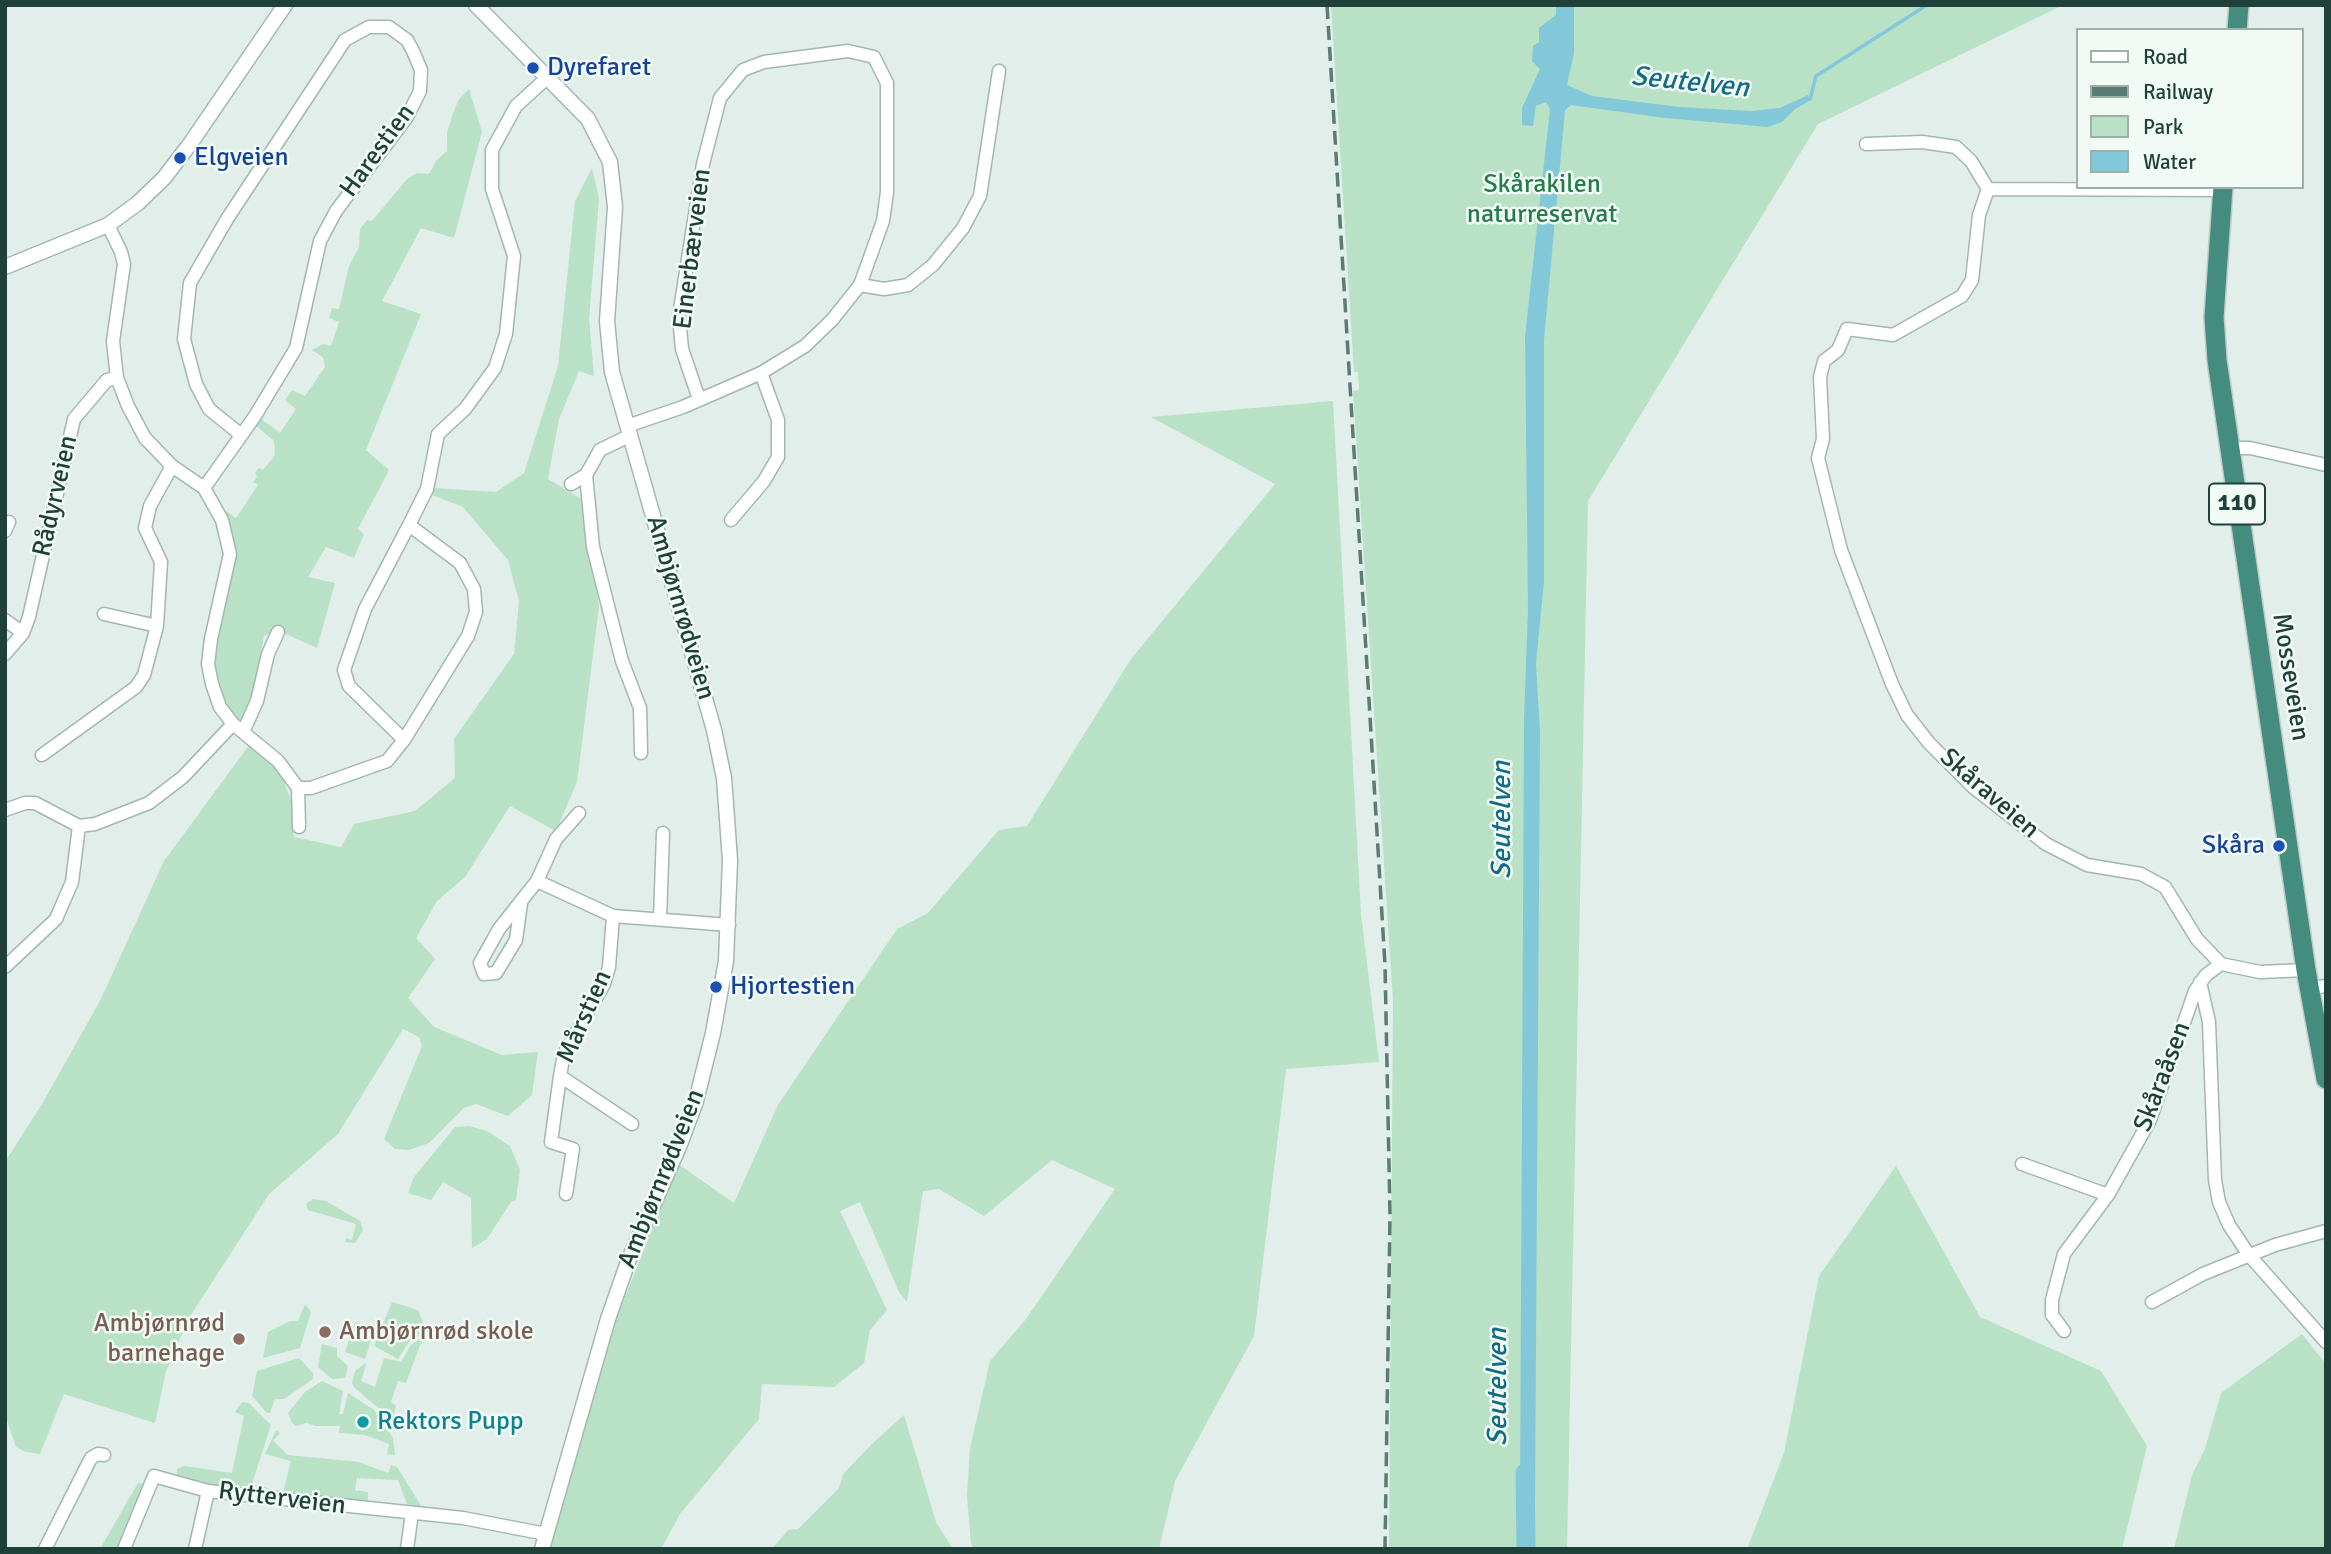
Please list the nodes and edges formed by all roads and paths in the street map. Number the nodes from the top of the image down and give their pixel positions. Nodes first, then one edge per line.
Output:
1 (285, 5) edge
2 (476, 5) edge
3 (2239, 5) edge
4 (2237, 28) edge
5 (999, 71) dead end
6 (549, 76) junction
7 (1866, 144) dead end
8 (1988, 189) junction
9 (2076, 189) edge
10 (2223, 189) edge
11 (107, 225) junction
12 (5, 267) edge
13 (860, 285) junction
14 (761, 373) junction
15 (117, 377) junction
16 (699, 399) junction
17 (628, 431) junction
18 (240, 434) junction
19 (2228, 448) junction
20 (2326, 465) edge
21 (172, 466) junction
22 (586, 475) junction
23 (571, 484) dead end
24 (204, 488) junction
25 (731, 520) dead end
26 (409, 525) junction
27 (104, 614) dead end
28 (5, 620) edge
29 (157, 626) junction
30 (278, 632) dead end
31 (23, 633) junction
32 (5, 654) edge
33 (238, 728) junction
34 (404, 740) junction
35 (641, 753) dead end
36 (42, 755) dead end
37 (298, 788) junction
38 (5, 810) edge
39 (579, 813) dead end
40 (79, 826) junction
41 (299, 827) dead end
42 (663, 833) dead end
43 (537, 881) junction
44 (521, 903) junction
45 (613, 916) junction
46 (660, 919) junction
47 (729, 925) junction
48 (2221, 964) junction
49 (5, 967) edge
50 (2314, 981) edge
51 (2200, 982) junction
52 (560, 1076) junction
53 (2326, 1079) edge
54 (632, 1124) dead end
55 (2022, 1164) dead end
56 (566, 1194) dead end
57 (2108, 1195) junction
58 (2326, 1231) edge
59 (2249, 1255) junction
60 (2152, 1302) dead end
61 (2064, 1331) dead end
62 (2326, 1342) edge
63 (104, 1455) dead end
64 (208, 1491) junction
65 (412, 1513) junction
66 (544, 1542) edge
67 (45, 1549) edge
68 (124, 1549) edge
69 (195, 1549) edge
70 (407, 1549) edge

1 - 11 street
2 - 6 street, Ambjørnrødveien
3 - 4 highway
5 - 13 street
6 - 17 street, Ambjørnrødveien
6 - 26 street
7 - 8 street
8 - 9 street
8 - 48 street, Skåraveien
10 - 19 highway, Mosseveien / 110
11 - 12 street
11 - 15 street
13 - 14 street
13 - 16 street, Einerbærveien
14 - 16 street
14 - 25 street
15 - 21 street
15 - 31 street, Rådyrveien
16 - 17 street
17 - 22 street
17 - 47 street, Ambjørnrødveien
18 - 18 street, Harestien
18 - 24 street, Harestien
19 - 20 street
19 - 50 highway, Mosseveien / 110
21 - 24 street
21 - 29 street
22 - 23 street
22 - 35 street
24 - 33 street
26 - 34 street
26 - 34 street
27 - 29 street
28 - 31 street
29 - 36 street
30 - 33 street
31 - 32 street, Rådyrveien
33 - 37 street
33 - 40 street
34 - 37 street
37 - 41 street
38 - 40 street
39 - 43 street
40 - 49 street
42 - 46 street
43 - 44 street
43 - 45 street
44 - 44 street
45 - 46 street
45 - 52 street, Mårstien
46 - 47 street
47 - 66 street, Ambjørnrødveien
48 - 50 street
48 - 51 street, Skåraåsen
50 - 53 highway, Mosseveien / 110
51 - 57 street, Skåraåsen
51 - 59 street
52 - 54 street, Mårstien
52 - 56 street, Mårstien
55 - 57 street
57 - 61 street, Skåraåsen
58 - 59 street
59 - 60 street
59 - 62 street
63 - 67 street
64 - 65 street, Rytterveien
64 - 68 street, Rytterveien
64 - 69 street
65 - 66 street, Rytterveien
65 - 70 street

